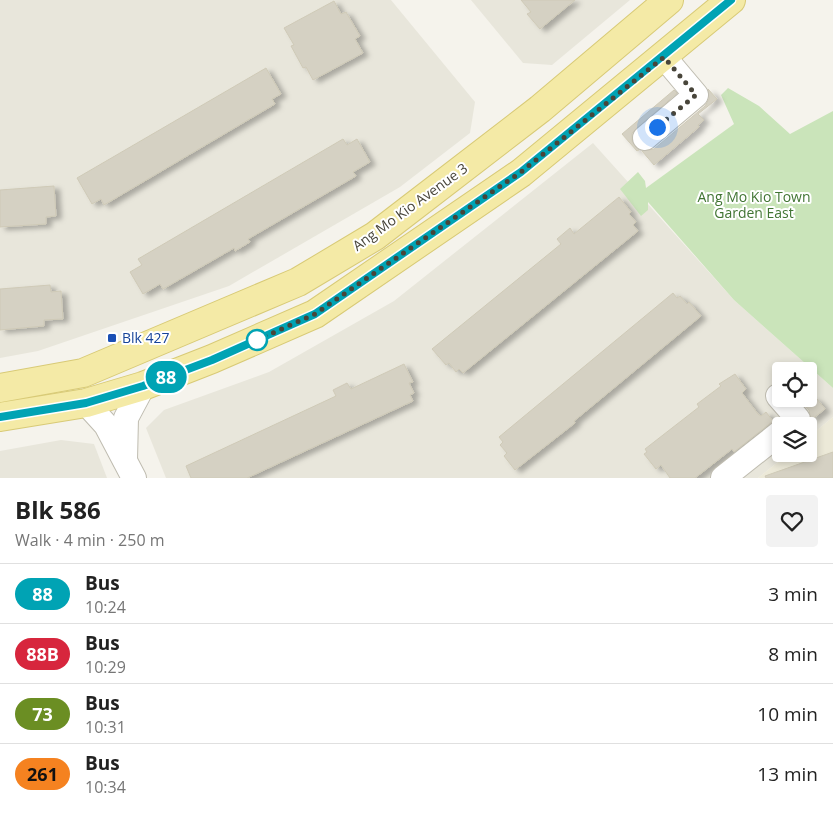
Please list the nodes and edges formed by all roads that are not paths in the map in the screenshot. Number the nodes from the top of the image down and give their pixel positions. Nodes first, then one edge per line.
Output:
1 (669, 0) edge
2 (731, 0) edge
3 (664, 57) junction
4 (645, 138) dead end
5 (143, 386) junction
6 (0, 388) edge
7 (86, 403) junction
8 (788, 407) edge
9 (0, 417) edge
10 (796, 417) edge
11 (772, 439) edge
12 (129, 469) edge
13 (723, 478) edge

1 - 6 main road, Ang Mo Kio Avenue 3
2 - 3 main road
3 - 4 street
3 - 5 main road
5 - 7 main road
5 - 12 street
7 - 9 main road
7 - 12 street
8 - 10 street
11 - 13 street

